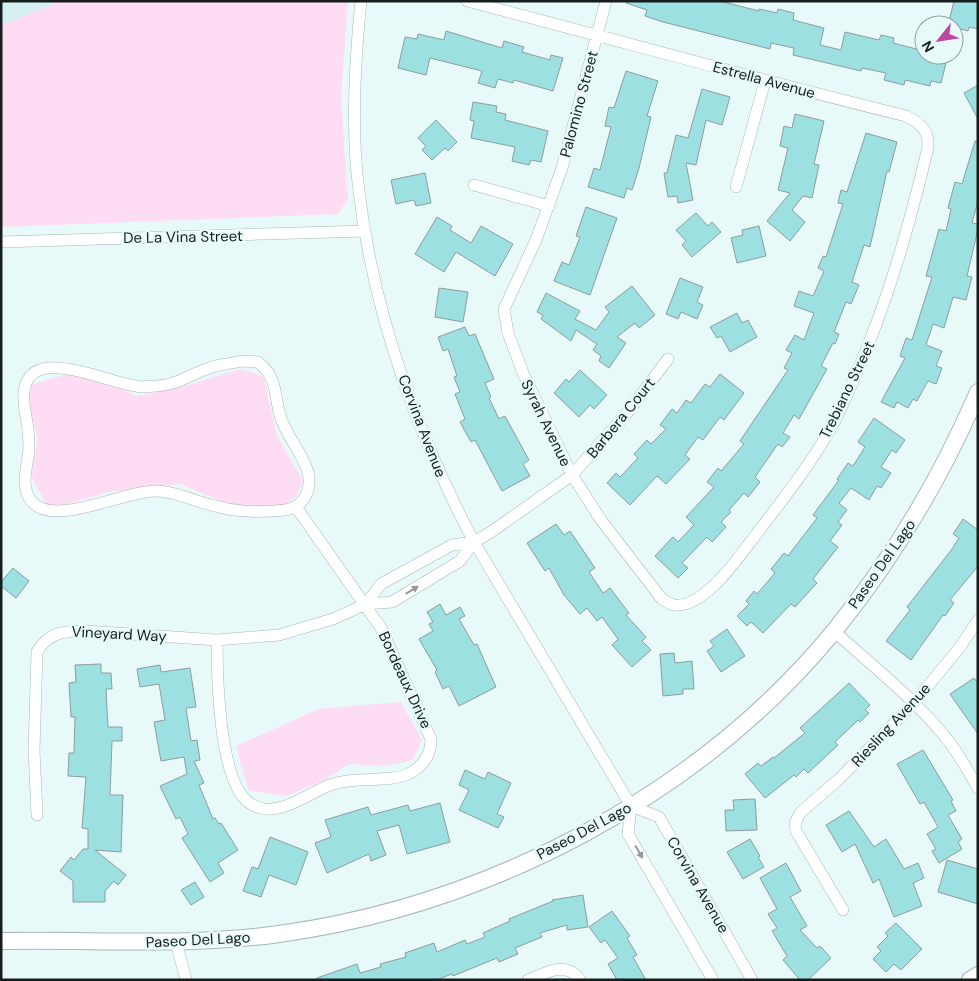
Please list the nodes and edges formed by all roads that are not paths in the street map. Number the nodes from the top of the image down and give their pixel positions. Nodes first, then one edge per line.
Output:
1 (362, 1) edge
2 (467, 1) edge
3 (606, 1) edge
4 (598, 35) junction
5 (765, 81) junction
6 (926, 130) joint
7 (474, 185) dead end
8 (736, 187) dead end
9 (548, 206) junction
10 (365, 231) junction
11 (1, 242) edge
12 (668, 359) dead end
13 (978, 392) edge
14 (572, 475) junction
15 (296, 507) junction
16 (474, 542) junction
17 (366, 604) junction
18 (684, 604) joint
19 (978, 620) edge
20 (834, 631) junction
21 (217, 640) junction
22 (914, 703) junction
23 (978, 788) edge
24 (631, 806) junction
25 (37, 815) dead end
26 (843, 910) dead end
27 (1, 940) edge
28 (176, 942) junction
29 (978, 975) edge
30 (186, 980) edge
31 (528, 980) edge
32 (580, 980) edge
33 (713, 980) edge
34 (752, 980) edge
35 (970, 980) edge

1 - 10 street, Corvina Avenue
2 - 4 street, Estrella Avenue
3 - 4 street, Palomino Street
4 - 5 street, Estrella Avenue
4 - 9 street, Palomino Street
5 - 6 street, Estrella Avenue
5 - 8 street
6 - 18 street, Trebiano Street
7 - 9 street
9 - 14 street, Syrah Avenue
10 - 11 street, De La Vina Street
10 - 16 street, Corvina Avenue
12 - 14 street, Barbera Court
13 - 20 street, Paseo Del Lago
14 - 16 street, Barbera Court
14 - 18 street, Syrah Avenue
15 - 15 street
15 - 17 street, Bordeaux Drive
16 - 17 street, Vineyard Way
17 -> 16 street, Vineyard Way
16 - 24 street, Corvina Avenue
17 - 21 street, Vineyard Way
17 - 21 street, Bordeaux Drive
19 - 22 street, Riesling Avenue
20 - 22 street
20 - 24 street, Paseo Del Lago
21 - 25 street, Vineyard Way
22 - 23 street
22 - 26 street, Riesling Avenue
24 - 28 street, Paseo Del Lago
24 -> 33 street
24 - 34 street, Corvina Avenue
27 - 28 street, Paseo Del Lago
28 - 30 street
29 - 35 street
31 - 32 street

